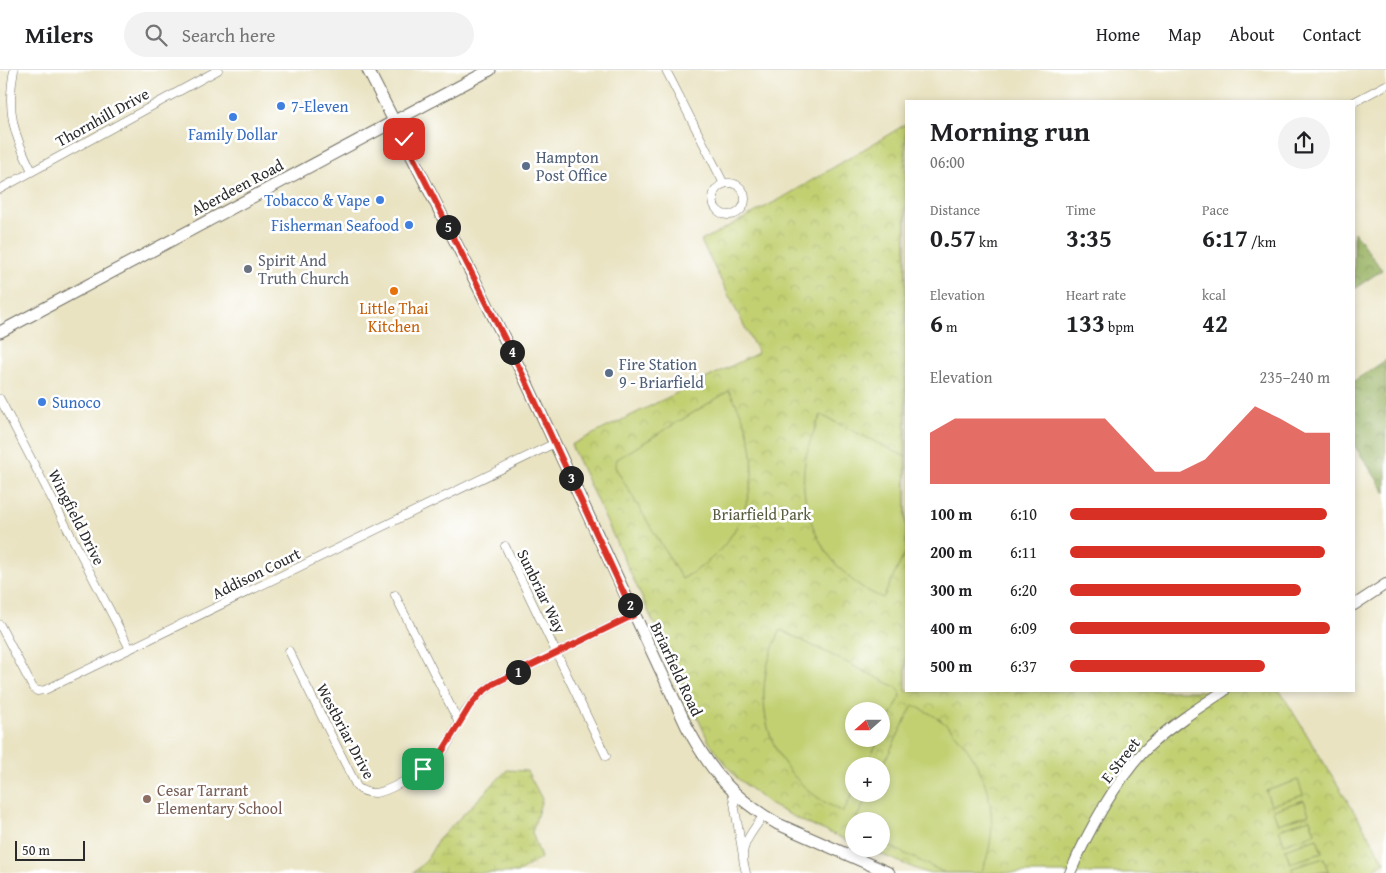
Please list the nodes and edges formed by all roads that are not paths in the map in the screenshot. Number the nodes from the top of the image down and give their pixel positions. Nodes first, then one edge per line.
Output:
1 (14, 70) edge
2 (218, 70) edge
3 (368, 70) edge
4 (490, 70) edge
5 (666, 70) edge
6 (1386, 85) edge
7 (1355, 101) edge
8 (394, 120) junction
9 (32, 171) junction
10 (724, 184) junction
11 (0, 189) edge
12 (0, 332) edge
13 (0, 398) edge
14 (555, 443) junction
15 (505, 546) dead end
16 (1386, 584) edge
17 (395, 595) dead end
18 (1355, 604) edge
19 (634, 615) junction
20 (0, 625) edge
21 (130, 649) junction
22 (289, 651) dead end
23 (557, 652) junction
24 (1223, 692) edge
25 (459, 723) junction
26 (606, 756) dead end
27 (732, 791) junction
28 (763, 816) junction
29 (742, 856) junction
30 (746, 873) edge
31 (889, 873) edge
32 (1070, 873) edge

1 - 9 street
2 - 9 street, Thornhill Drive
3 - 8 main road, Briarfield Road
4 - 8 main road, Aberdeen Road
5 - 10 street
6 - 7 street
8 - 12 main road, Aberdeen Road
8 - 14 main road, Briarfield Road
9 - 11 street, Thornhill Drive
10 - 10 street
13 - 21 street, Wingfield Drive
14 - 19 main road, Briarfield Road
14 - 21 street, Addison Court
15 - 23 street, Sunbriar Way
16 - 18 street
17 - 25 street
19 - 23 street, Westbriar Drive
19 - 27 main road, Briarfield Road
20 - 21 street, Addison Court
22 - 25 street, Westbriar Drive
23 - 25 street, Westbriar Drive
23 - 26 street, Sunbriar Way
24 - 32 street, E Street
27 - 28 main road, Briarfield Road
27 - 29 street
28 - 29 street
28 - 31 main road, Briarfield Road
29 - 30 street

